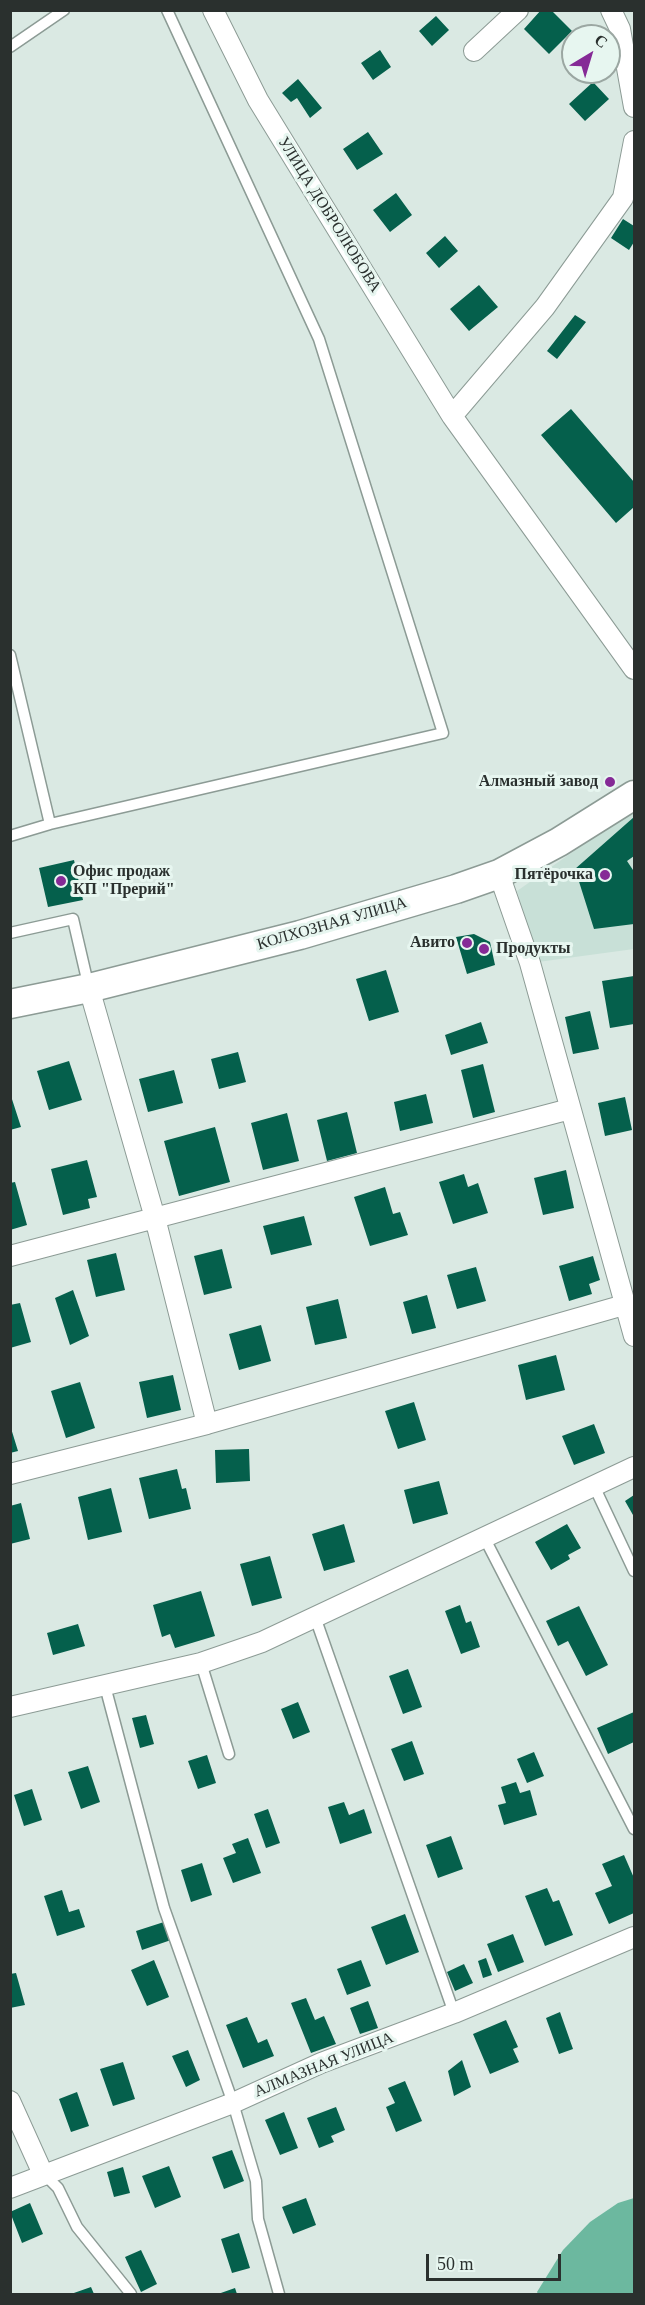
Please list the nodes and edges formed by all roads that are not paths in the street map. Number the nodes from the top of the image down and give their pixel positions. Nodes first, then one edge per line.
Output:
1 (64, 10) edge
2 (167, 10) edge
3 (213, 10) edge
4 (518, 10) edge
5 (611, 10) edge
6 (10, 47) edge
7 (474, 51) dead end
8 (634, 107) edge
9 (634, 141) edge
10 (452, 416) junction
11 (10, 655) edge
12 (634, 669) edge
13 (634, 795) edge
14 (51, 824) junction
15 (10, 836) edge
16 (499, 874) junction
17 (10, 933) edge
18 (89, 988) junction
19 (10, 1005) edge
20 (570, 1109) junction
21 (155, 1218) junction
22 (10, 1256) edge
23 (624, 1305) junction
24 (634, 1336) edge
25 (207, 1424) junction
26 (634, 1467) edge
27 (10, 1474) edge
28 (594, 1486) junction
29 (484, 1537) junction
30 (634, 1571) edge
31 (315, 1617) junction
32 (201, 1663) junction
33 (105, 1686) junction
34 (10, 1707) edge
35 (229, 1754) dead end
36 (634, 1829) edge
37 (634, 1937) edge
38 (454, 2013) junction
39 (10, 2102) edge
40 (233, 2103) junction
41 (43, 2174) junction
42 (10, 2188) edge
43 (131, 2295) edge
44 (279, 2295) edge

1 - 6 lane
2 - 14 lane
3 - 10 street, УЛИЦА ДОБРОЛЮБОВА
4 - 7 street
5 - 8 street
9 - 10 street
10 - 12 street, УЛИЦА ДОБРОЛЮБОВА
11 - 14 lane
13 - 16 main road, КОЛХОЗНАЯ УЛИЦА
14 - 15 lane
16 - 18 main road, КОЛХОЗНАЯ УЛИЦА
16 - 20 street
17 - 18 lane
18 - 19 main road, КОЛХОЗНАЯ УЛИЦА
18 - 21 street
20 - 21 street
20 - 23 street
21 - 22 street
21 - 25 street
23 - 24 street
23 - 25 street
25 - 27 street
26 - 28 street
28 - 29 street
28 - 30 lane
29 - 31 street
29 - 36 lane
31 - 32 street
31 - 38 lane
32 - 33 street
32 - 35 lane
33 - 34 street
33 - 40 lane
37 - 38 street, АЛМАЗНАЯ УЛИЦА
38 - 40 street, АЛМАЗНАЯ УЛИЦА
39 - 41 street
40 - 41 street, АЛМАЗНАЯ УЛИЦА
40 - 44 lane
41 - 42 street, АЛМАЗНАЯ УЛИЦА
41 - 43 lane

